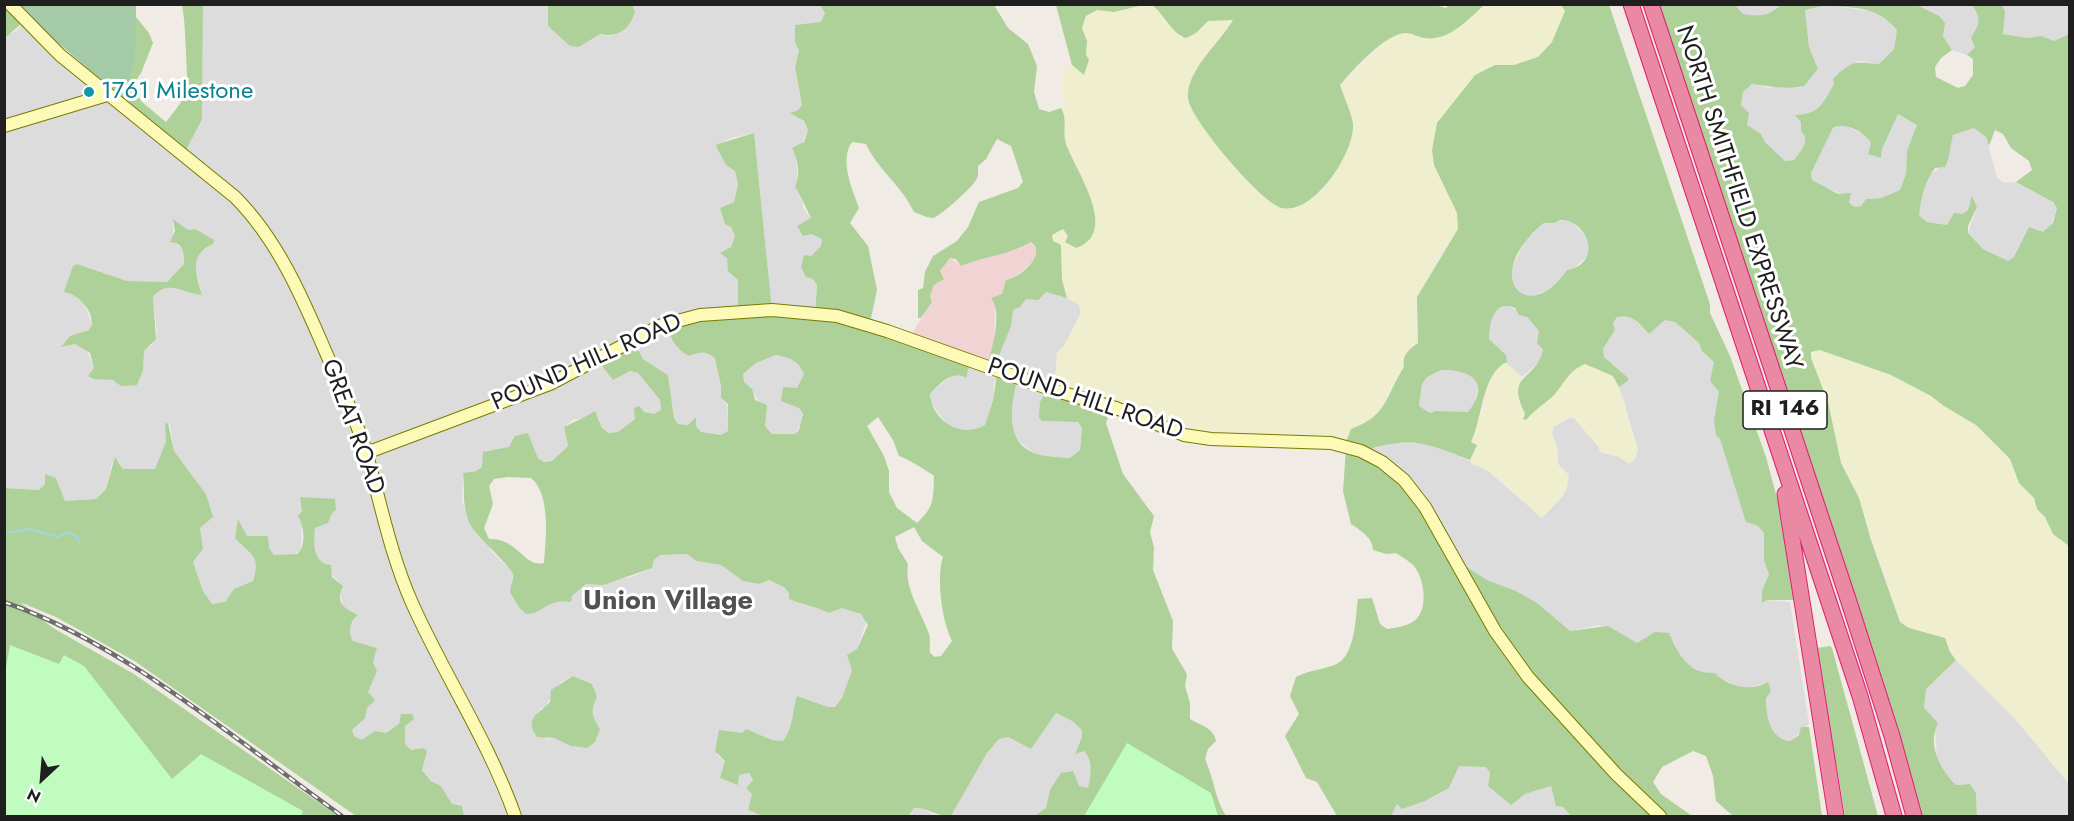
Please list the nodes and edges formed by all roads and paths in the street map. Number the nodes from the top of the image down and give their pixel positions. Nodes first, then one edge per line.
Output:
1 (10, 4) edge
2 (1631, 4) edge
3 (1651, 4) edge
4 (107, 95) junction
5 (4, 126) edge
6 (366, 453) junction
7 (1781, 459) junction
8 (1835, 815) edge
9 (515, 816) edge
10 (1660, 816) edge
11 (1894, 816) edge
12 (1914, 816) edge

1 - 4 street, GREAT ROAD
2 - 7 highway, NORTH SMITHFIELD EXPRESSWAY / RI 146
3 - 12 highway, NORTH SMITHFIELD EXPRESSWAY / RI 146
4 - 5 street
4 - 6 street, GREAT ROAD
6 - 9 street, GREAT ROAD
6 - 10 street, POUND HILL ROAD
7 - 8 highway
7 - 11 highway, NORTH SMITHFIELD EXPRESSWAY / RI 146

